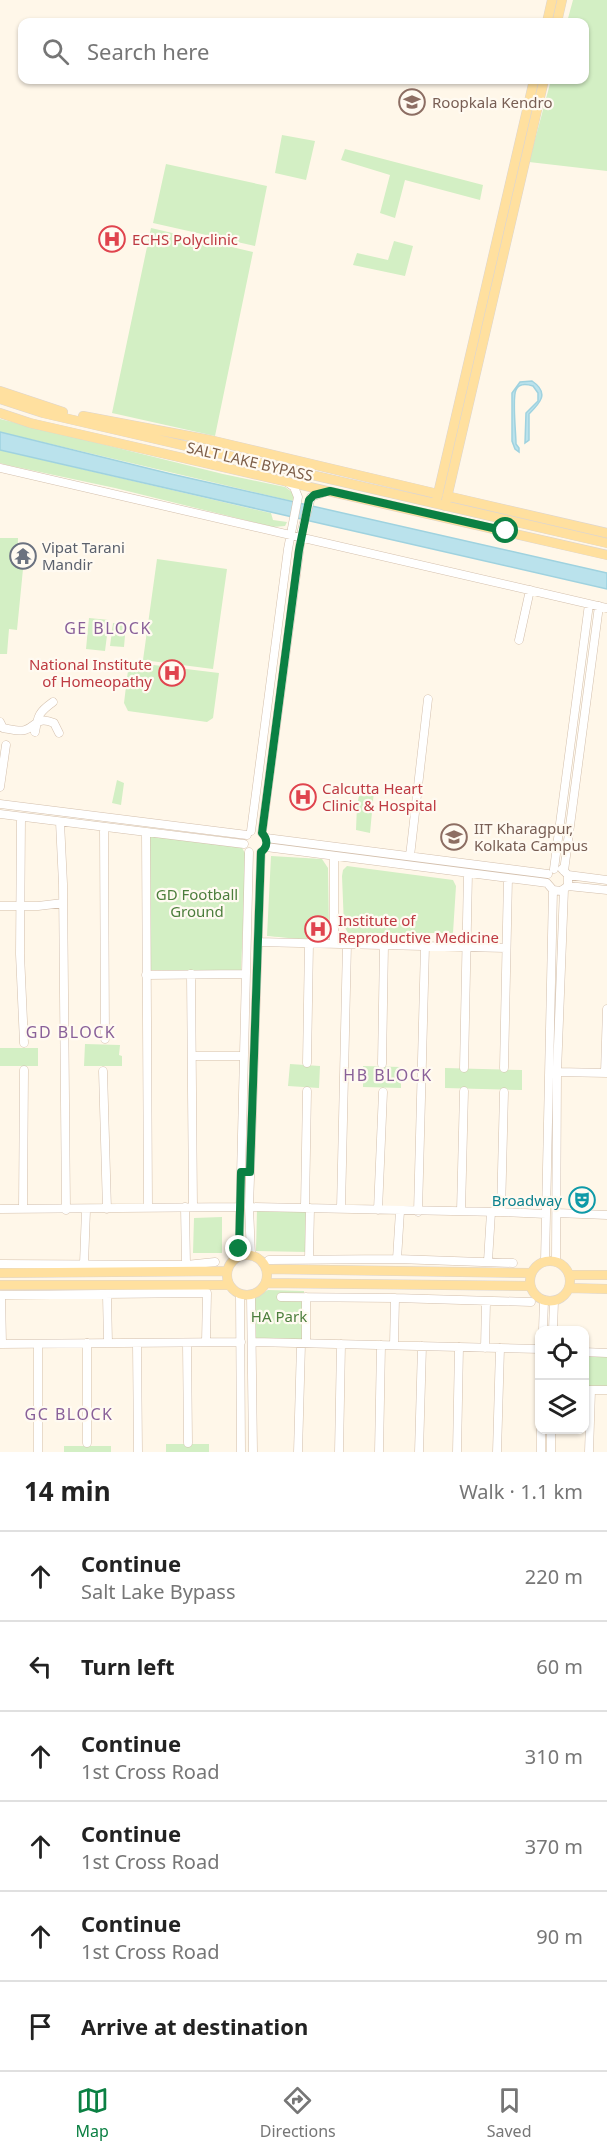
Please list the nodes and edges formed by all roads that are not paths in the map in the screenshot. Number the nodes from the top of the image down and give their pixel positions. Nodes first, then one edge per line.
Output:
1 (557, 1) edge
2 (549, 18) edge
3 (557, 18) edge
4 (533, 84) edge
5 (543, 84) edge
6 (525, 139) junction
7 (0, 392) edge
8 (0, 399) edge
9 (0, 413) edge
10 (100, 423) junction
11 (184, 435) junction
12 (99, 438) junction
13 (200, 449) junction
14 (0, 468) edge
15 (361, 476) junction
16 (286, 482) junction
17 (346, 483) junction
18 (330, 491) junction
19 (441, 500) junction
20 (291, 531) junction
21 (302, 534) junction
22 (605, 538) edge
23 (603, 554) edge
24 (530, 590) junction
25 (589, 604) junction
26 (603, 607) edge
27 (280, 610) junction
28 (291, 613) junction
29 (519, 640) dead end
30 (428, 699) dead end
31 (53, 702) dead end
32 (0, 722) edge
33 (37, 722) junction
34 (35, 732) dead end
35 (59, 733) dead end
36 (6, 745) dead end
37 (261, 759) junction
38 (272, 759) junction
39 (0, 787) edge
40 (0, 804) edge
41 (34, 808) junction
42 (0, 814) edge
43 (21, 817) junction
44 (33, 818) junction
45 (60, 822) junction
46 (104, 827) junction
47 (146, 832) junction
48 (249, 833) junction
49 (264, 835) junction
50 (247, 848) junction
51 (263, 850) junction
52 (400, 855) junction
53 (334, 856) junction
54 (410, 856) junction
55 (399, 864) junction
56 (551, 872) junction
57 (468, 873) junction
58 (566, 873) junction
59 (508, 878) junction
60 (607, 880) edge
61 (547, 883) junction
62 (566, 887) junction
63 (553, 890) junction
64 (607, 890) edge
65 (63, 903) junction
66 (0, 906) edge
67 (20, 906) junction
68 (258, 942) junction
69 (309, 943) junction
70 (334, 944) junction
71 (346, 944) junction
72 (384, 945) junction
73 (425, 946) junction
74 (467, 947) junction
75 (506, 948) junction
76 (191, 974) junction
77 (246, 974) junction
78 (146, 975) junction
79 (607, 1009) edge
80 (245, 1011) junction
81 (256, 1012) junction
82 (105, 1039) dead end
83 (554, 1041) junction
84 (24, 1043) dead end
85 (192, 1056) junction
86 (244, 1056) junction
87 (307, 1062) dead end
88 (382, 1064) dead end
89 (464, 1068) dead end
90 (504, 1068) dead end
91 (24, 1070) dead end
92 (103, 1071) dead end
93 (557, 1072) junction
94 (606, 1073) edge
95 (244, 1082) junction
96 (254, 1083) junction
97 (307, 1091) dead end
98 (464, 1091) dead end
99 (383, 1092) dead end
100 (504, 1092) dead end
101 (553, 1113) junction
102 (241, 1172) junction
103 (250, 1172) junction
104 (189, 1207) junction
105 (245, 1207) junction
106 (148, 1208) junction
107 (308, 1208) junction
108 (341, 1208) junction
109 (0, 1209) edge
110 (23, 1209) junction
111 (107, 1209) junction
112 (66, 1210) junction
113 (86, 1210) junction
114 (378, 1210) junction
115 (400, 1211) junction
116 (461, 1211) junction
117 (418, 1212) junction
118 (492, 1212) junction
119 (501, 1212) junction
120 (557, 1213) junction
121 (546, 1214) junction
122 (607, 1215) edge
123 (251, 1255) junction
124 (239, 1256) junction
125 (309, 1259) junction
126 (397, 1259) junction
127 (488, 1261) junction
128 (545, 1261) junction
129 (556, 1261) junction
130 (215, 1262) dead end
131 (513, 1263) dead end
132 (0, 1264) edge
133 (84, 1264) junction
134 (268, 1264) junction
135 (186, 1265) junction
136 (226, 1271) junction
137 (0, 1273) edge
138 (531, 1273) junction
139 (569, 1275) junction
140 (607, 1275) edge
141 (266, 1282) junction
142 (229, 1285) junction
143 (530, 1286) junction
144 (569, 1288) junction
145 (607, 1289) edge
146 (0, 1291) edge
147 (240, 1294) junction
148 (107, 1295) junction
149 (251, 1295) junction
150 (281, 1297) dead end
151 (306, 1297) junction
152 (395, 1298) junction
153 (486, 1301) junction
154 (554, 1301) junction
155 (531, 1302) dead end
156 (544, 1305) junction
157 (543, 1326) edge
158 (553, 1326) edge
159 (108, 1342) junction
160 (206, 1342) junction
161 (241, 1342) junction
162 (252, 1342) junction
163 (87, 1343) junction
164 (137, 1343) junction
165 (187, 1343) junction
166 (303, 1343) junction
167 (1, 1344) edge
168 (38, 1344) junction
169 (341, 1344) junction
170 (381, 1345) junction
171 (394, 1345) junction
172 (422, 1346) junction
173 (459, 1347) junction
174 (485, 1348) junction
175 (500, 1348) junction
176 (535, 1349) edge
177 (589, 1352) edge
178 (607, 1353) edge
179 (241, 1372) junction
180 (252, 1372) junction
181 (589, 1390) edge
182 (607, 1390) edge
183 (542, 1434) edge
184 (551, 1434) edge
185 (589, 1434) edge
186 (87, 1443) dead end
187 (188, 1443) dead end
188 (38, 1452) edge
189 (138, 1452) edge
190 (241, 1452) edge
191 (253, 1452) edge
192 (298, 1452) edge
193 (339, 1452) edge
194 (379, 1452) edge
195 (419, 1452) edge
196 (457, 1452) edge
197 (497, 1452) edge
198 (541, 1452) edge
199 (551, 1452) edge
200 (589, 1452) edge

1 - 2 main road
1 - 3 main road
4 - 6 main road
5 - 6 main road
6 - 19 main road
7 - 10 main road, SALT LAKE BYPASS
8 - 10 main road, SALT LAKE BYPASS
9 - 12 main road, SALT LAKE BYPASS
10 - 11 main road, SALT LAKE BYPASS
10 - 12 main road
10 - 13 main road, SALT LAKE BYPASS
11 - 13 main road
11 - 15 main road, SALT LAKE BYPASS
12 - 16 main road, SALT LAKE BYPASS
13 - 17 main road, SALT LAKE BYPASS
14 - 20 street
15 - 17 main road
15 - 19 main road, SALT LAKE BYPASS
16 - 18 main road, SALT LAKE BYPASS
16 - 20 street
17 - 19 main road, SALT LAKE BYPASS
18 - 21 street
18 - 23 main road, SALT LAKE BYPASS
19 - 22 main road, SALT LAKE BYPASS
20 - 21 street
20 - 27 street
21 - 24 street
21 - 28 street
22 - 23 main road
24 - 25 street
24 - 29 street
25 - 26 street
25 - 56 street
26 - 58 street
27 - 28 street
27 - 37 street
28 - 38 street
30 - 54 street
31 - 33 street
32 - 33 street
33 - 34 street
33 - 35 street
36 - 39 street
37 - 38 street
37 - 48 street
38 - 49 street
40 - 41 street
41 - 44 street
41 - 48 street
42 - 43 street
43 - 44 street
43 - 67 street
44 - 45 street
45 - 46 street
45 - 65 street
46 - 47 street
46 - 82 street
47 - 50 street
47 - 78 street
48 - 49 street
48 - 50 street
49 - 51 street
49 - 52 street
50 - 51 street
50 - 77 street
51 - 53 street
51 - 68 street
52 - 54 street
52 - 55 street
53 - 55 street
53 - 70 street
54 - 56 street
55 - 57 street
56 - 58 street
56 - 61 street
57 - 59 street
57 - 74 street
58 - 60 street
58 - 62 street
59 - 61 street
59 - 75 street
61 - 63 street
62 - 63 street
62 - 64 street
62 - 83 street
63 - 83 street
65 - 67 street
65 - 112 street
66 - 67 street
67 - 84 street
68 - 69 street
68 - 81 street
69 - 70 street
69 - 87 street
70 - 71 street
71 - 72 street
71 - 108 street
72 - 73 street
72 - 88 street
73 - 74 street
73 - 117 street
74 - 75 street
74 - 89 street
75 - 90 street
76 - 77 street
76 - 78 street
76 - 85 street
77 - 80 street
78 - 106 street
79 - 94 street
80 - 81 street
80 - 86 street
81 - 96 street
83 - 93 street
83 - 101 street
85 - 86 street
85 - 104 street
86 - 95 street
91 - 110 street
92 - 111 street
93 - 94 street
93 - 101 street
95 - 96 street
95 - 102 street
96 - 103 street
97 - 107 street
98 - 116 street
99 - 114 street
100 - 119 street
101 - 120 street
101 - 121 street
102 - 103 street
102 - 105 street
103 - 105 street
104 - 105 street
104 - 106 street
104 - 135 street
105 - 107 street
105 - 123 street
105 - 124 street
106 - 111 street
107 - 108 street
107 - 125 street
108 - 114 street
109 - 110 street
110 - 112 street
111 - 113 street
112 - 113 street
113 - 133 street
114 - 115 street
115 - 117 street
115 - 126 street
116 - 117 street
116 - 118 street
118 - 119 street
118 - 127 street
119 - 121 street
120 - 122 street
120 - 129 street
121 - 128 street
123 - 124 main road
123 - 134 main road
124 - 136 main road
125 - 126 street
125 - 134 street
126 - 127 street
127 - 131 street
128 - 129 main road
128 - 138 main road
129 - 139 main road
130 - 135 street
132 - 133 street
133 - 135 street
134 - 138 main road
134 - 141 main road
136 - 137 main road
136 - 142 main road
138 - 143 main road
139 - 140 main road
139 - 144 main road
141 - 143 main road
141 - 149 main road
142 - 146 main road
142 - 147 main road
143 - 156 main road
144 - 145 main road
144 - 154 main road
146 - 148 street
146 - 167 street
147 - 149 main road
147 - 161 street
148 - 159 street
148 - 160 street
149 - 162 street
150 - 151 street
151 - 152 street
151 - 166 street
152 - 153 street
152 - 171 street
153 - 155 street
153 - 174 street
154 - 156 main road
154 - 158 street
156 - 157 street
159 - 163 street
159 - 164 street
160 - 161 street
160 - 165 street
161 - 179 street
162 - 166 street
162 - 180 street
163 - 168 street
163 - 186 street
164 - 165 street
164 - 189 street
165 - 187 street
166 - 169 street
166 - 192 street
167 - 168 street
168 - 188 street
169 - 170 street
169 - 193 street
170 - 171 street
170 - 194 street
171 - 172 street
172 - 173 street
172 - 195 street
173 - 174 street
173 - 196 street
174 - 175 street
175 - 176 street
175 - 197 street
177 - 178 street
179 - 180 street
179 - 190 street
180 - 191 street
181 - 182 street
183 - 198 street
184 - 199 street
185 - 200 street

